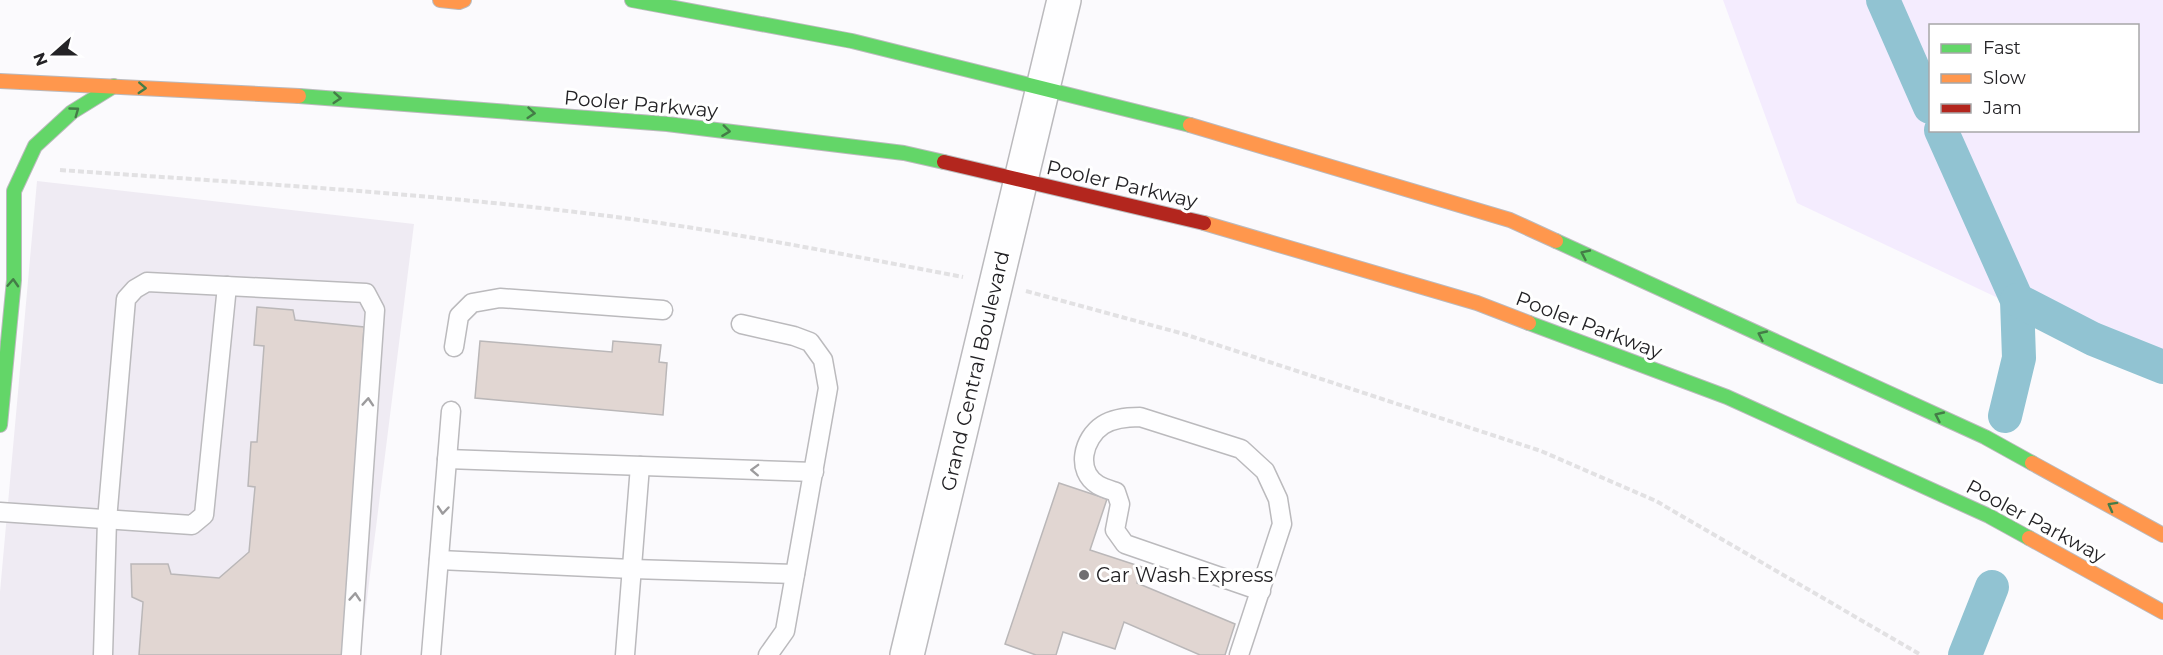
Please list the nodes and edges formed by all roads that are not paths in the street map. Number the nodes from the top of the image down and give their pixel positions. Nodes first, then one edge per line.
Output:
1 (440, 0) edge
2 (464, 0) edge
3 (632, 0) edge
4 (1064, 0) edge
5 (0, 81) edge
6 (114, 86) junction
7 (1043, 88) junction
8 (1020, 180) junction
9 (227, 286) junction
10 (663, 310) dead end
11 (741, 324) dead end
12 (454, 347) dead end
13 (451, 411) dead end
14 (0, 425) edge
15 (447, 459) junction
16 (640, 466) junction
17 (813, 472) junction
18 (0, 512) edge
19 (107, 520) junction
20 (2163, 535) edge
21 (439, 560) junction
22 (632, 569) junction
23 (795, 574) junction
24 (1261, 591) junction
25 (2163, 612) edge
26 (104, 655) edge
27 (351, 655) edge
28 (431, 655) edge
29 (625, 655) edge
30 (768, 655) edge
31 (907, 655) edge
32 (1239, 655) edge

1 - 2 main road
3 - 7 main road
4 - 7 street, Grand Central Boulevard
5 - 6 main road, Pooler Parkway
6 -> 8 main road, Pooler Parkway
14 -> 6 main road
7 - 8 street, Grand Central Boulevard
20 -> 7 main road
8 - 25 main road, Pooler Parkway
8 - 31 street, Grand Central Boulevard
9 - 19 lane
9 - 19 lane
27 -> 9 lane
10 - 12 lane
11 - 17 lane
13 - 15 lane
15 - 16 lane
15 -> 21 lane
17 -> 16 lane
16 - 22 lane
17 - 23 lane
18 - 19 lane
19 - 26 lane
21 - 22 lane
21 - 28 lane
22 - 23 lane
22 - 29 lane
23 - 30 lane
24 - 24 lane
24 - 32 lane

